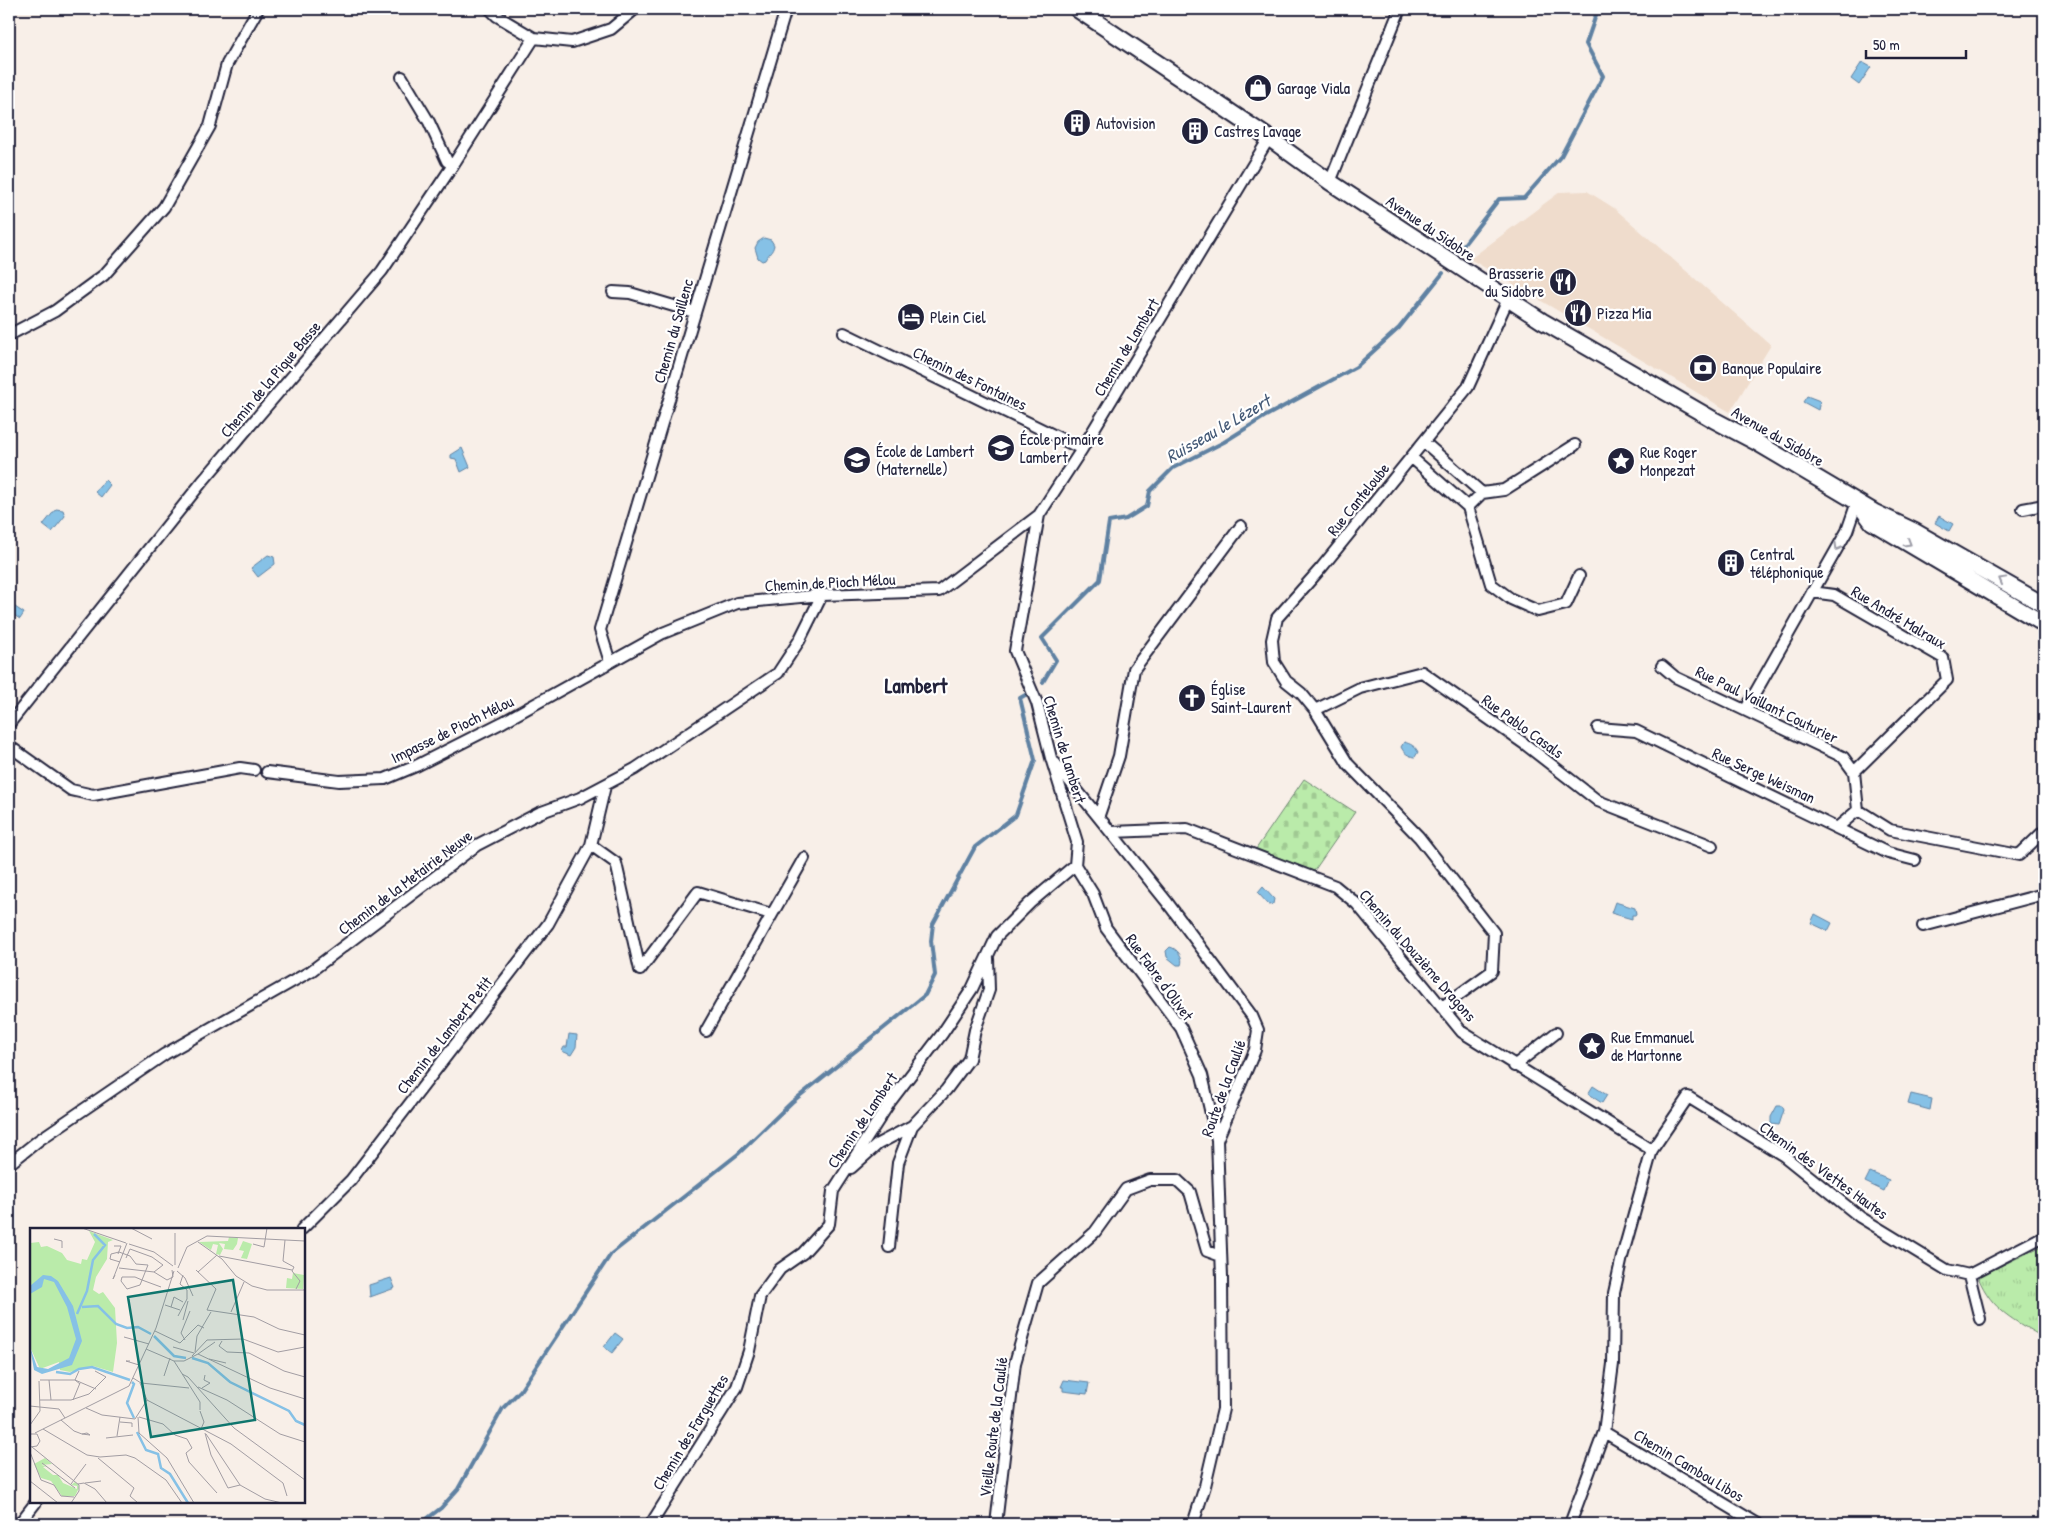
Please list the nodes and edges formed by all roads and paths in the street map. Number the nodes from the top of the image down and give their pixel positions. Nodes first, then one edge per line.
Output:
1 (258, 9) edge
2 (490, 9) edge
3 (635, 9) edge
4 (786, 9) edge
5 (1077, 9) edge
6 (1400, 9) edge
7 (534, 38) junction
8 (402, 77) dead end
9 (1269, 138) junction
10 (454, 165) junction
11 (1330, 182) junction
12 (613, 292) dead end
13 (1508, 300) junction
14 (694, 312) junction
15 (844, 333) dead end
16 (9, 335) edge
17 (1424, 442) junction
18 (1575, 445) dead end
19 (1082, 449) junction
20 (1411, 457) junction
21 (1482, 493) junction
22 (1857, 502) junction
23 (2044, 506) edge
24 (1468, 508) junction
25 (2023, 509) dead end
26 (1038, 515) junction
27 (1241, 526) dead end
28 (1579, 576) dead end
29 (1812, 592) junction
30 (822, 595) junction
31 (2044, 604) edge
32 (2044, 624) edge
33 (610, 662) junction
34 (1662, 666) dead end
35 (1746, 709) junction
36 (1315, 710) junction
37 (9, 724) edge
38 (1598, 728) dead end
39 (9, 746) edge
40 (1051, 758) junction
41 (254, 770) dead end
42 (267, 772) dead end
43 (1854, 772) junction
44 (605, 786) junction
45 (1858, 810) junction
46 (1099, 815) junction
47 (1838, 827) junction
48 (2044, 831) edge
49 (1112, 832) junction
50 (591, 845) junction
51 (1712, 846) dead end
52 (804, 858) dead end
53 (1915, 860) dead end
54 (1075, 866) junction
55 (2044, 894) edge
56 (771, 914) junction
57 (1923, 926) dead end
58 (988, 954) junction
59 (1442, 1007) junction
60 (706, 1031) dead end
61 (1556, 1034) dead end
62 (1514, 1066) junction
63 (912, 1126) junction
64 (1217, 1140) junction
65 (1652, 1150) junction
66 (9, 1164) edge
67 (842, 1175) junction
68 (303, 1228) edge
69 (2044, 1236) edge
70 (889, 1246) dead end
71 (803, 1253) joint
72 (1221, 1256) junction
73 (1969, 1275) junction
74 (1980, 1319) dead end
75 (1604, 1432) junction
76 (35, 1503) edge
77 (19, 1524) edge
78 (651, 1524) edge
79 (996, 1524) edge
80 (1193, 1524) edge
81 (1570, 1524) edge
82 (1758, 1524) edge

1 - 16 street
2 - 7 street
3 - 7 street
4 - 14 street, Chemin du Saillenc
5 - 9 main road, Avenue du Sidobre
6 - 11 street
7 - 10 street, Chemin de la Pique Basse
8 - 10 street
9 - 11 main road, Avenue du Sidobre
9 - 19 street, Chemin de Lambert
10 - 37 street, Chemin de la Pique Basse
11 - 13 main road, Avenue du Sidobre
12 - 14 street
13 - 17 street, Rue Canteloube
13 - 22 main road, Avenue du Sidobre
14 - 33 street, Chemin du Saillenc
15 - 19 street, Chemin des Fontaines
17 - 20 street, Rue Canteloube
17 - 21 street
18 - 21 street
19 - 26 street, Chemin de Lambert
20 - 24 street
20 - 36 street, Rue Canteloube
21 - 24 street
22 -> 29 street
31 -> 22 main road, Avenue du Sidobre
22 -> 32 main road, Avenue du Sidobre
23 - 25 street
24 - 28 street
26 - 30 street, Chemin de Pioch Mélou
26 - 40 street, Chemin de Lambert
27 - 46 street
29 - 35 street
29 - 43 street, Rue André Malraux
30 - 33 street, Chemin de Pioch Mélou
30 - 44 street, Chemin de la Metairie Neuve
33 - 42 street, Impasse de Pioch Mélou
34 - 35 street, Rue Paul Vaillant Couturier
35 - 43 street, Rue Paul Vaillant Couturier
36 - 51 street, Rue Pablo Casals
36 - 59 street, Rue Canteloube
38 - 47 street, Rue Serge Weisman
39 - 41 street
40 - 46 street, Route de la Caulié
40 - 54 street, Chemin de Lambert
43 - 45 street
44 - 50 street, Chemin de Lambert Petit
44 - 66 street, Chemin de la Metairie Neuve
45 - 47 street
45 - 48 street
46 - 49 street, Route de la Caulié
47 - 53 street, Rue Serge Weisman
49 - 59 street, Chemin du Douzième Dragons
49 - 64 street, Route de la Caulié
50 - 56 street
50 - 68 street, Chemin de Lambert Petit
52 - 56 street
54 - 58 street, Chemin de Lambert
54 - 64 street, Rue Fabre d'Olivet
55 - 57 street
56 - 60 street
58 - 63 street
58 - 67 street, Chemin de Lambert
59 - 62 street, Chemin du Douzième Dragons
61 - 62 street
62 - 65 street, Chemin du Douzième Dragons
63 - 67 street
63 - 70 street
64 - 72 street, Route de la Caulié
65 - 73 street, Chemin des Viettes Hautes
65 - 75 street, Chemin des Viettes Hautes
67 - 71 street, Chemin de Lambert
69 - 73 street
71 - 78 street, Chemin des Farguettes
72 - 79 street, Vieille Route de la Caulié
72 - 80 street, Route de la Caulié
73 - 74 street
75 - 81 street, Chemin des Viettes Hautes
75 - 82 street, Chemin Cambou Libos
76 - 77 street

